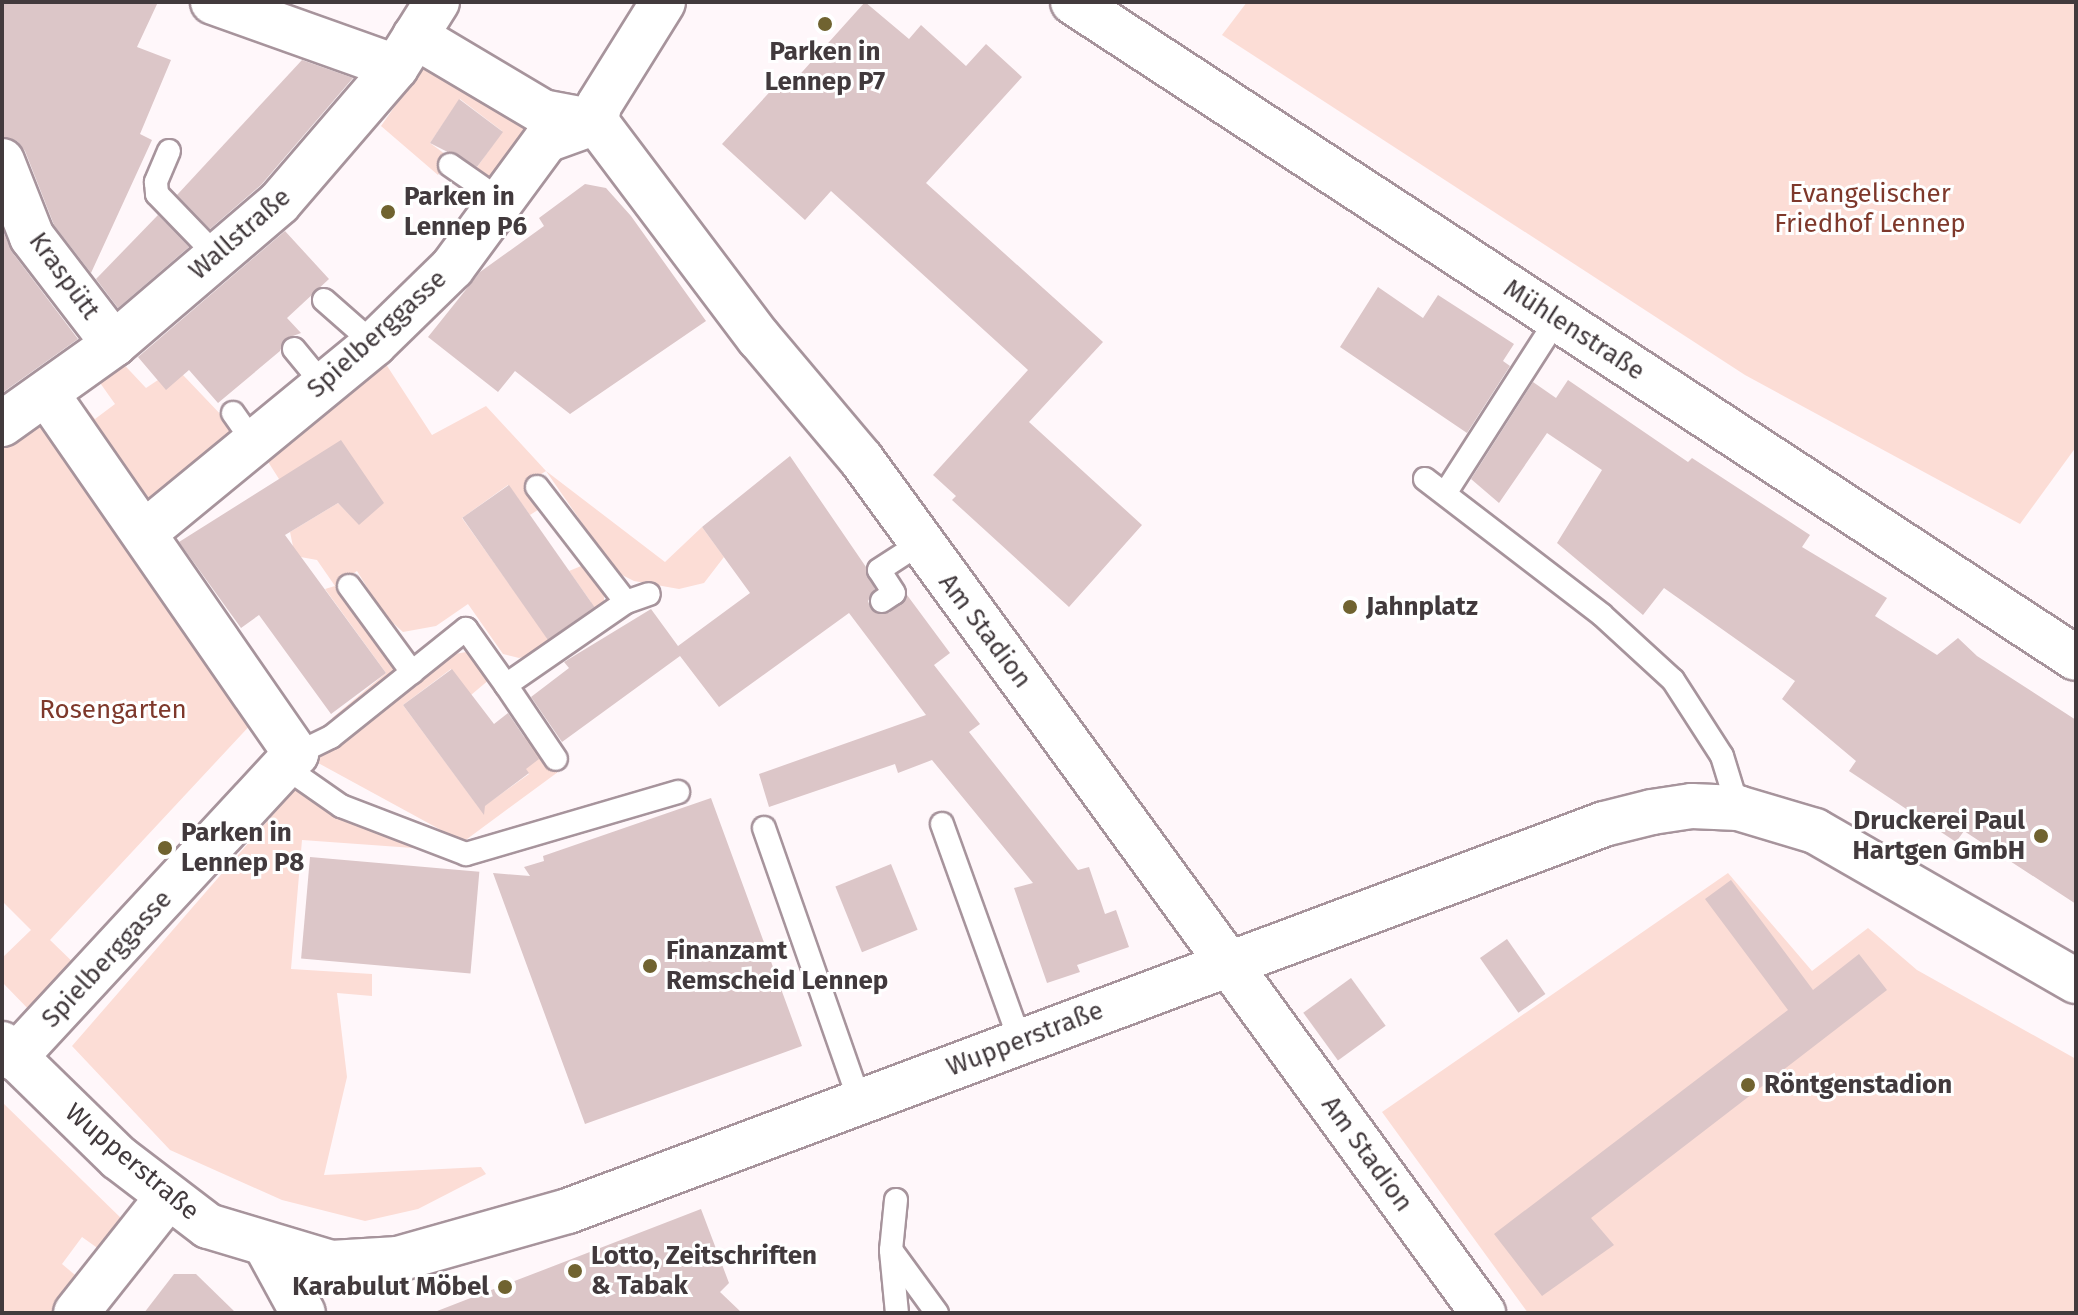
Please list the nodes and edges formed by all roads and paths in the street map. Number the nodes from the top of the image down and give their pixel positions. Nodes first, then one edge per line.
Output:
1 (213, 2) edge
2 (663, 2) edge
3 (1073, 2) edge
4 (416, 35) edge
5 (596, 122) junction
6 (169, 151) dead end
7 (2, 161) edge
8 (450, 165) dead end
9 (503, 202) junction
10 (216, 255) junction
11 (324, 300) dead end
12 (1557, 319) junction
13 (114, 344) junction
14 (374, 344) junction
15 (294, 349) dead end
16 (323, 384) junction
17 (64, 405) junction
18 (2, 424) edge
19 (1425, 479) dead end
20 (537, 487) dead end
21 (1446, 492) junction
22 (144, 533) junction
23 (919, 544) junction
24 (349, 586) dead end
25 (649, 594) dead end
26 (882, 601) dead end
27 (626, 602) junction
28 (2076, 658) edge
29 (412, 672) junction
30 (506, 685) junction
31 (556, 759) dead end
32 (292, 762) junction
33 (678, 792) dead end
34 (1738, 808) junction
35 (942, 824) dead end
36 (764, 828) dead end
37 (1228, 962) junction
38 (2076, 981) edge
39 (1020, 1041) junction
40 (8, 1051) edge
41 (860, 1102) junction
42 (168, 1197) junction
43 (896, 1200) dead end
44 (267, 1247) junction
45 (891, 1250) junction
46 (90, 1308) edge
47 (303, 1313) edge
48 (897, 1313) edge
49 (937, 1313) edge
50 (1483, 1313) edge

1 - 4 street
2 - 5 street
3 - 12 street, Mühlenstraße
4 - 5 street
4 - 10 street, Wallstraße
5 - 9 street, Spielberggasse
5 - 23 street, Am Stadion
6 - 10 lane
7 - 13 street, Kraspütt
8 - 9 lane
9 - 14 street, Spielberggasse
10 - 13 street, Wallstraße
11 - 14 lane
12 - 21 lane
12 - 28 street, Mühlenstraße
13 - 17 street, Wallstraße
14 - 16 street, Spielberggasse
15 - 16 lane
16 - 22 street, Spielberggasse
17 - 18 street, Wallstraße
17 - 22 street
19 - 21 lane
20 - 27 lane
21 - 34 lane
22 - 32 street
23 - 26 lane
23 - 37 street, Am Stadion
24 - 29 lane
25 - 27 lane
27 - 30 lane
29 - 30 lane, Spielberggasse
29 - 32 lane, Spielberggasse
30 - 31 lane, Spielberggasse
32 - 33 lane
32 - 40 street, Spielberggasse
34 - 37 street, Wupperstraße
34 - 38 street, Wupperstraße
35 - 39 lane
36 - 41 lane
37 - 39 street, Wupperstraße
37 - 50 street, Am Stadion
39 - 41 street, Wupperstraße
40 - 42 street, Wupperstraße
41 - 44 street, Wupperstraße
42 - 44 street, Wupperstraße
42 - 46 street
43 - 45 lane
44 - 47 street
45 - 48 lane
45 - 49 lane

